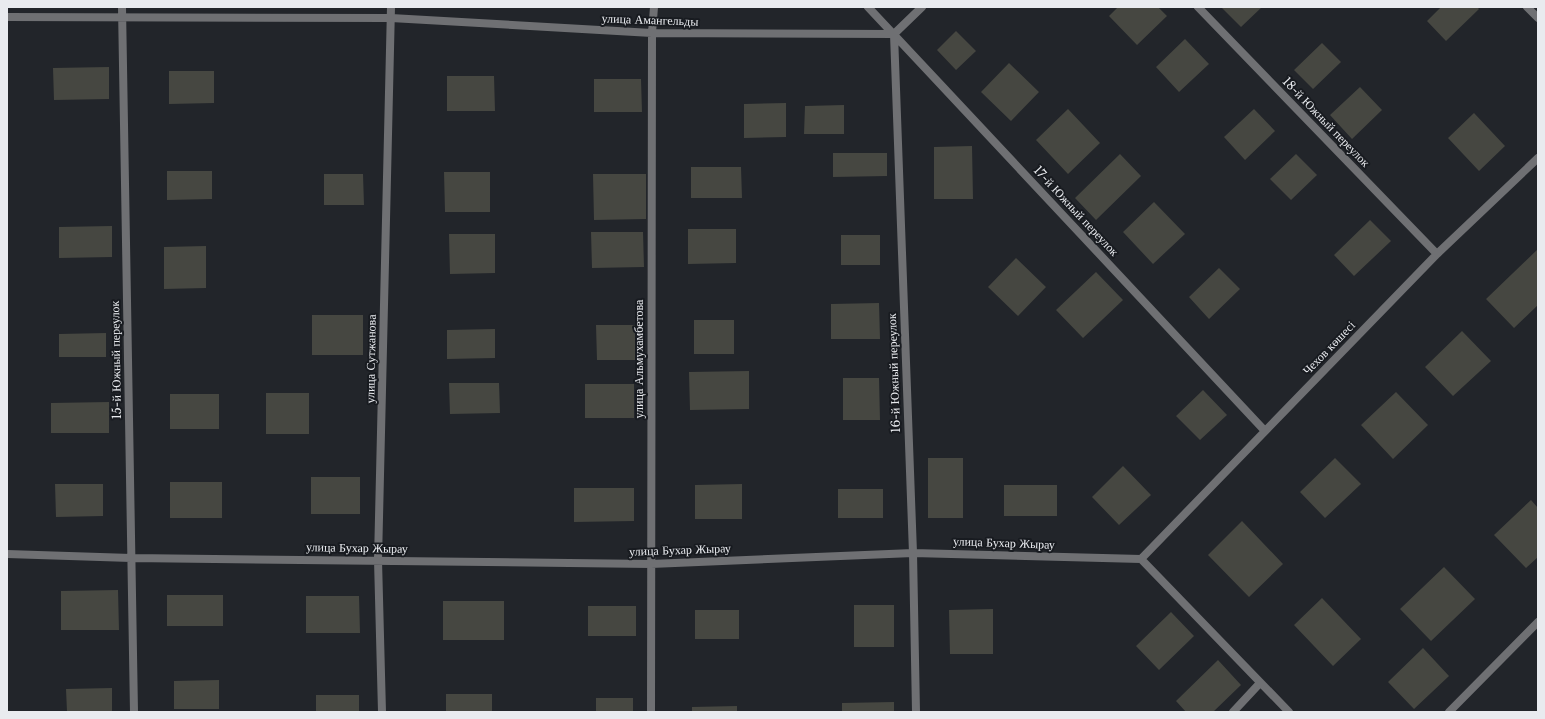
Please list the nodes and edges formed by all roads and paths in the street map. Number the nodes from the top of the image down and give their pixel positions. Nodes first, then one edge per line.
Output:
1 (122, 7) edge
2 (391, 7) edge
3 (654, 7) edge
4 (868, 7) edge
5 (922, 7) edge
6 (1198, 7) edge
7 (1527, 7) edge
8 (7, 17) edge
9 (122, 18) junction
10 (391, 18) junction
11 (1538, 18) edge
12 (652, 33) junction
13 (894, 34) junction
14 (1538, 158) edge
15 (1437, 254) junction
16 (1265, 431) junction
17 (913, 553) junction
18 (7, 554) edge
19 (131, 558) junction
20 (378, 560) junction
21 (1141, 560) junction
22 (651, 564) junction
23 (1538, 622) edge
24 (1260, 683) junction
25 (134, 712) edge
26 (382, 712) edge
27 (651, 712) edge
28 (916, 712) edge
29 (1233, 712) edge
30 (1289, 712) edge
31 (1449, 712) edge

1 - 9 street, 15-й Южный переулок
2 - 10 street, улица Сутжанова
3 - 12 street, улица Альмухамбетова
4 - 13 street, 17-й Южный переулок
5 - 13 street
6 - 15 street, 18-й Южный переулок
7 - 11 street
8 - 9 street, улица Амангельды
9 - 10 street, улица Амангельды
9 - 19 street, 15-й Южный переулок
10 - 12 street, улица Амангельды
10 - 20 street, улица Сутжанова
12 - 13 street, улица Амангельды
12 - 22 street, улица Альмухамбетова
13 - 16 street, 17-й Южный переулок
13 - 17 street, 16-й Южный переулок
14 - 15 street, Чехов көшесі
15 - 16 street, Чехов көшесі
16 - 21 street, Чехов көшесі
17 - 21 street, улица Бухар Жырау
17 - 22 street, улица Бухар Жырау
17 - 28 street, 16-й Южный переулок
18 - 19 street, улица Бухар Жырау
19 - 20 street, улица Бухар Жырау
19 - 25 street, 15-й Южный переулок
20 - 22 street, улица Бухар Жырау
20 - 26 street, улица Сутжанова
21 - 24 street
22 - 27 street, улица Альмухамбетова
23 - 31 street
24 - 29 street
24 - 30 street

